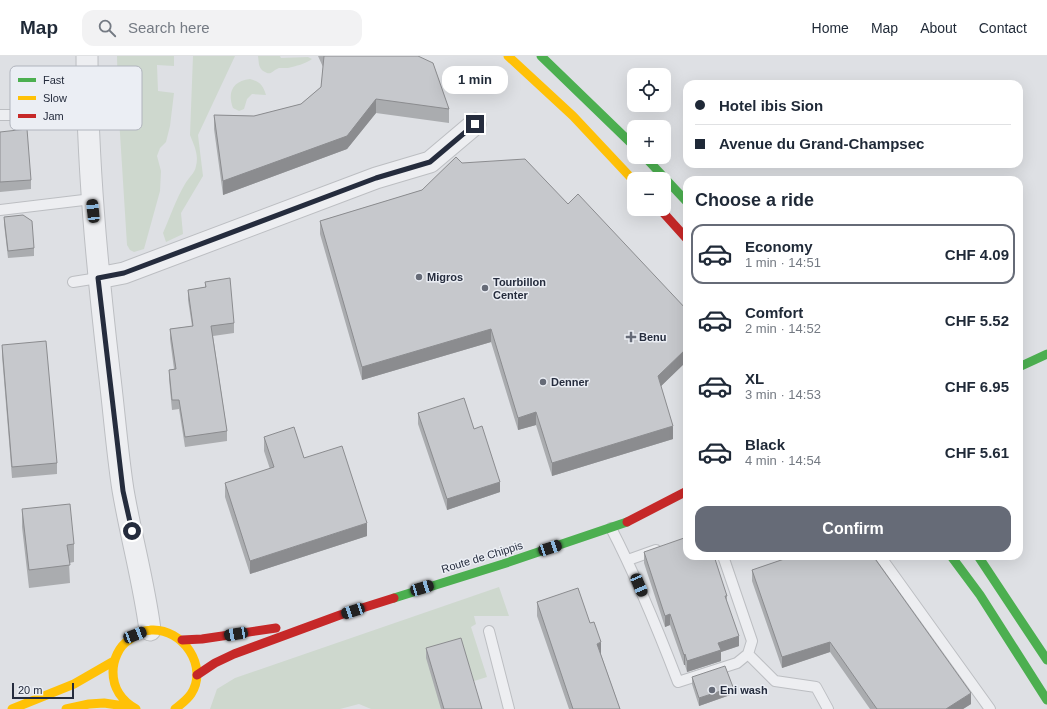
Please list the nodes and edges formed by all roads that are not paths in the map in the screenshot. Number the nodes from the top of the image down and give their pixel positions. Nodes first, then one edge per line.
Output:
1 (87, 56) edge
2 (508, 56) edge
3 (540, 56) edge
4 (87, 66) edge
5 (0, 115) edge
6 (10, 115) edge
7 (475, 124) dead end
8 (89, 130) edge
9 (627, 139) edge
10 (652, 164) edge
11 (627, 174) edge
12 (683, 198) edge
13 (92, 199) junction
14 (0, 210) edge
15 (666, 216) edge
16 (683, 235) edge
17 (98, 278) junction
18 (73, 282) dead end
19 (1047, 354) edge
20 (1023, 365) edge
21 (683, 493) edge
22 (655, 518) dead end
23 (631, 521) junction
24 (611, 528) junction
25 (665, 548) edge
26 (628, 560) junction
27 (724, 560) edge
28 (883, 560) edge
29 (954, 560) edge
30 (981, 560) edge
31 (340, 615) junction
32 (150, 630) junction
33 (489, 631) dead end
34 (182, 640) junction
35 (748, 654) junction
36 (1047, 660) edge
37 (114, 661) junction
38 (197, 675) junction
39 (1047, 700) edge
40 (133, 708) edge
41 (12, 709) edge
42 (66, 709) edge
43 (175, 709) edge
44 (509, 709) edge
45 (828, 709) edge
46 (990, 709) edge

1 - 4 street
2 - 11 street
3 - 9 street
5 - 6 lane
7 - 17 street
8 - 13 street
10 - 12 street
13 - 14 lane
13 - 17 street
15 - 16 street
17 - 18 lane
17 - 32 street
19 - 20 street
21 - 23 street, Route de Chippis
22 - 23 street, Route de Chippis
23 - 24 street, Route de Chippis
24 - 26 lane
24 - 31 street, Route de Chippis
25 - 26 lane
26 - 35 lane
27 - 35 lane
28 - 46 lane
29 - 39 street
30 - 36 street
31 - 34 street, Route de Chippis
31 - 38 street, Route de Chippis
32 - 34 street
32 - 37 street
33 - 44 lane
34 - 38 street
35 - 45 lane
37 - 40 street
37 - 41 street
38 - 43 street
40 - 42 street

